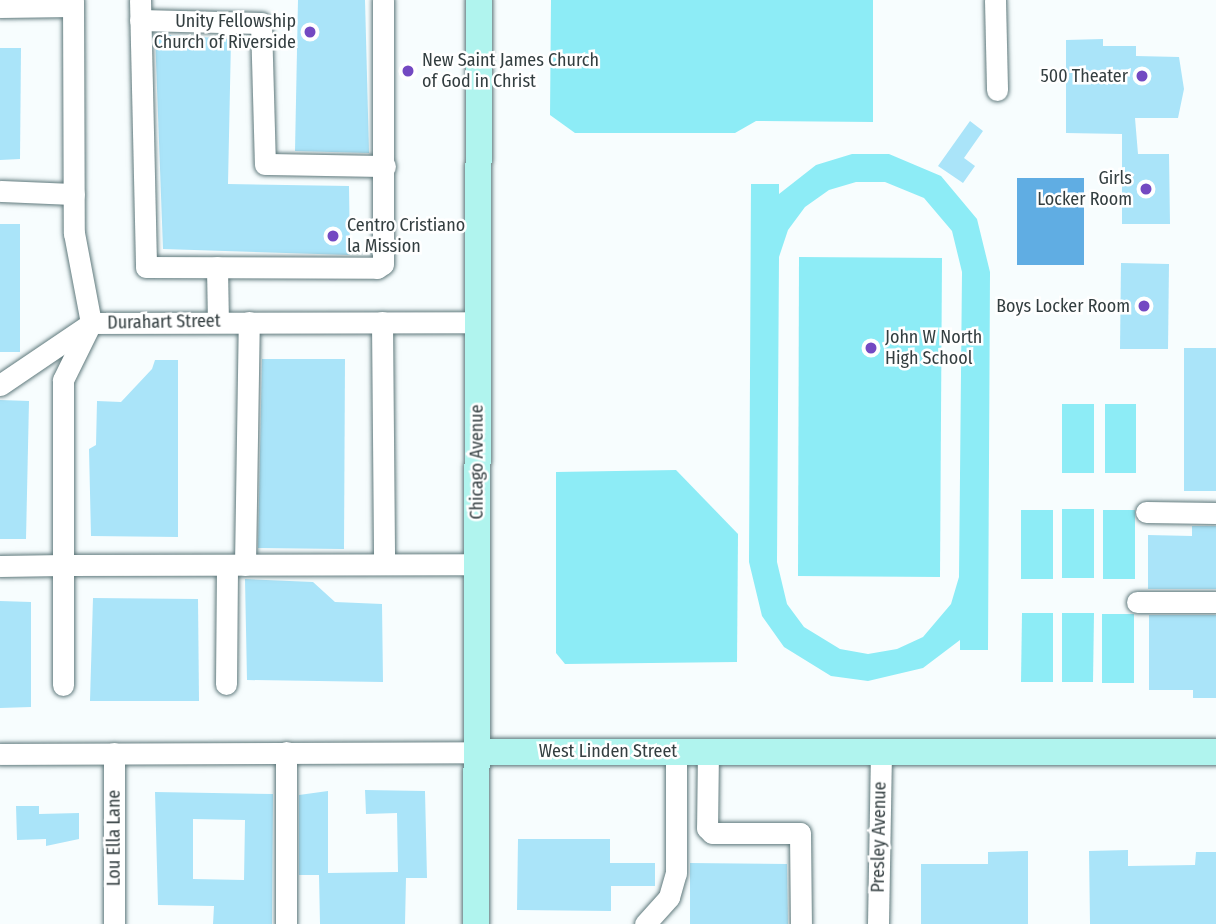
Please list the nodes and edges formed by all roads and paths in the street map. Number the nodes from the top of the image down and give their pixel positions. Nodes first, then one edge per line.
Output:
1 (383, 0) edge
2 (479, 0) edge
3 (995, 0) edge
4 (73, 3) edge
5 (0, 7) edge
6 (140, 10) edge
7 (997, 90) dead end
8 (386, 166) junction
9 (0, 191) edge
10 (74, 194) junction
11 (217, 268) junction
12 (218, 322) junction
13 (249, 322) junction
14 (382, 322) junction
15 (477, 322) junction
16 (91, 323) junction
17 (0, 385) edge
18 (1146, 512) dead end
19 (1216, 513) edge
20 (384, 564) junction
21 (477, 564) junction
22 (63, 565) junction
23 (236, 565) junction
24 (0, 566) edge
25 (1137, 602) dead end
26 (1216, 602) edge
27 (226, 684) dead end
28 (63, 685) dead end
29 (676, 751) junction
30 (708, 751) junction
31 (881, 751) junction
32 (114, 752) junction
33 (286, 752) junction
34 (477, 752) junction
35 (1216, 752) edge
36 (0, 754) edge
37 (114, 924) edge
38 (286, 924) edge
39 (476, 924) edge
40 (645, 924) edge
41 (801, 924) edge
42 (878, 924) edge

1 - 8 street
2 - 15 main road, Chicago Avenue
3 - 7 street
4 - 5 street
4 - 10 street, Durahart Street
6 - 8 street
6 - 11 street
8 - 11 street
9 - 10 street
10 - 16 street, Durahart Street
11 - 12 street
12 - 13 street, Durahart Street
12 - 16 street, Durahart Street
13 - 14 street, Durahart Street
13 - 23 street
14 - 15 street, Durahart Street
14 - 20 street
15 - 21 main road, Chicago Avenue
16 - 17 street
16 - 22 street
18 - 19 street
20 - 21 street
20 - 23 street
21 - 34 main road, Chicago Avenue
22 - 23 street
22 - 24 street
22 - 28 street
23 - 27 street
25 - 26 street
29 - 30 main road, West Linden Street
29 - 34 main road, West Linden Street
29 - 40 street
30 - 31 main road, West Linden Street
30 - 41 street
31 - 35 main road, West Linden Street
31 - 42 street, Presley Avenue
32 - 33 street, West Linden Street
32 - 36 street, West Linden Street
32 - 37 street, Lou Ella Lane
33 - 34 street, West Linden Street
33 - 38 street
34 - 39 main road, Chicago Avenue

